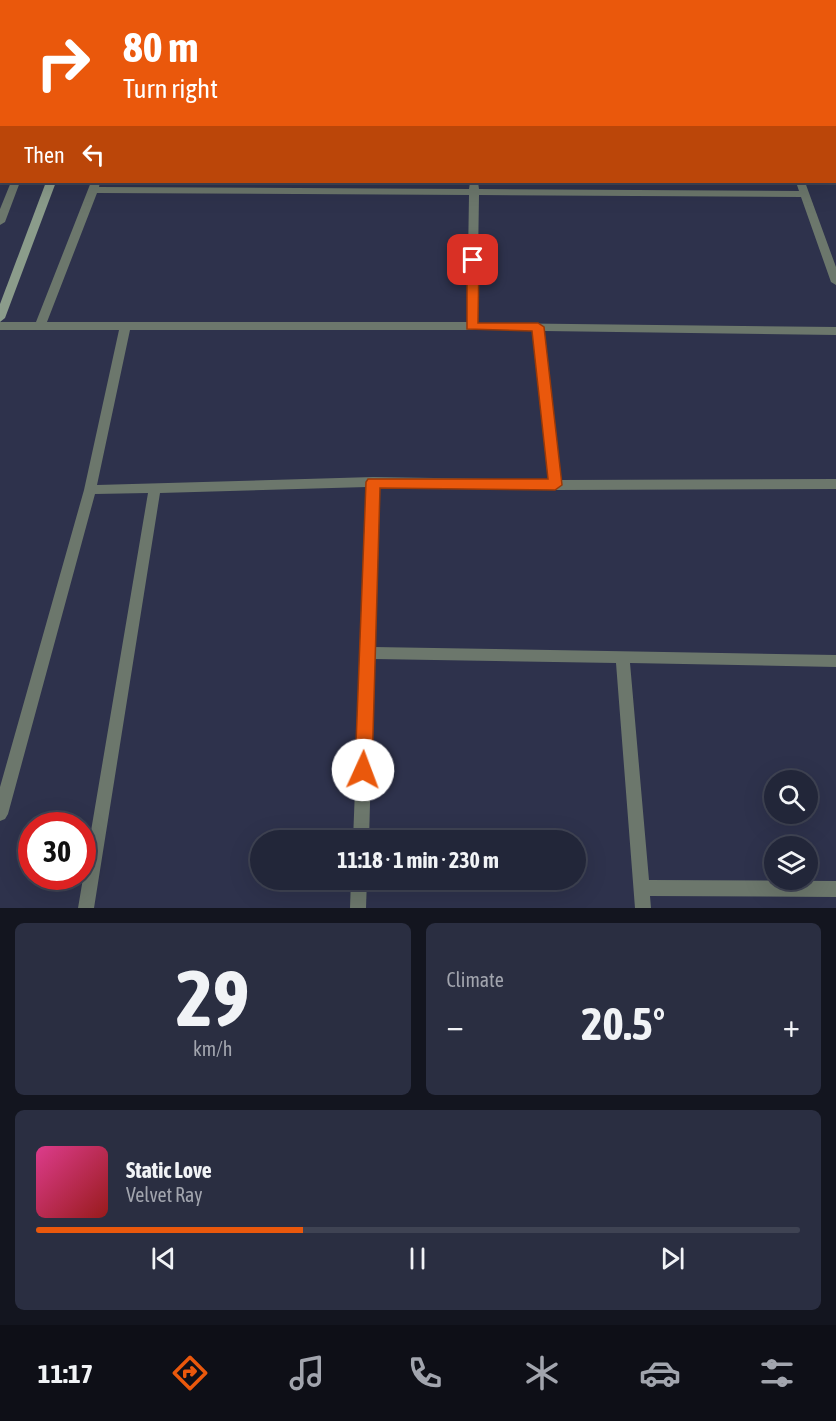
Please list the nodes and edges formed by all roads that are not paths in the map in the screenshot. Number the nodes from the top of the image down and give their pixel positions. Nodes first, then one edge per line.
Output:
1 (15, 183) edge
2 (51, 183) edge
3 (801, 183) edge
4 (95, 186) edge
5 (474, 187) edge
6 (806, 194) junction
7 (0, 222) edge
8 (836, 282) edge
9 (0, 318) edge
10 (0, 326) edge
11 (40, 326) junction
12 (125, 326) junction
13 (472, 327) junction
14 (538, 327) junction
15 (836, 331) edge
16 (373, 482) junction
17 (836, 484) edge
18 (555, 485) junction
19 (155, 488) junction
20 (90, 490) junction
21 (367, 653) junction
22 (622, 657) junction
23 (836, 661) edge
24 (0, 814) edge
25 (361, 830) edge
26 (642, 888) junction
27 (836, 889) edge
28 (359, 890) edge
29 (86, 908) edge
30 (358, 908) edge
31 (643, 908) edge

1 - 7 street
2 - 9 main road
3 - 6 street
4 - 5 street
4 - 11 street
5 - 6 street
5 - 13 street
6 - 8 street
10 - 11 street
11 - 12 street
12 - 13 street
12 - 20 street
13 - 14 street
14 - 15 street
14 - 18 street
16 - 18 street
16 - 19 street
16 - 21 street
17 - 18 street
19 - 20 street
19 - 29 street
20 - 24 street
21 - 22 street
21 - 25 street
22 - 23 street
22 - 26 street
26 - 27 street
26 - 31 street
28 - 30 street

